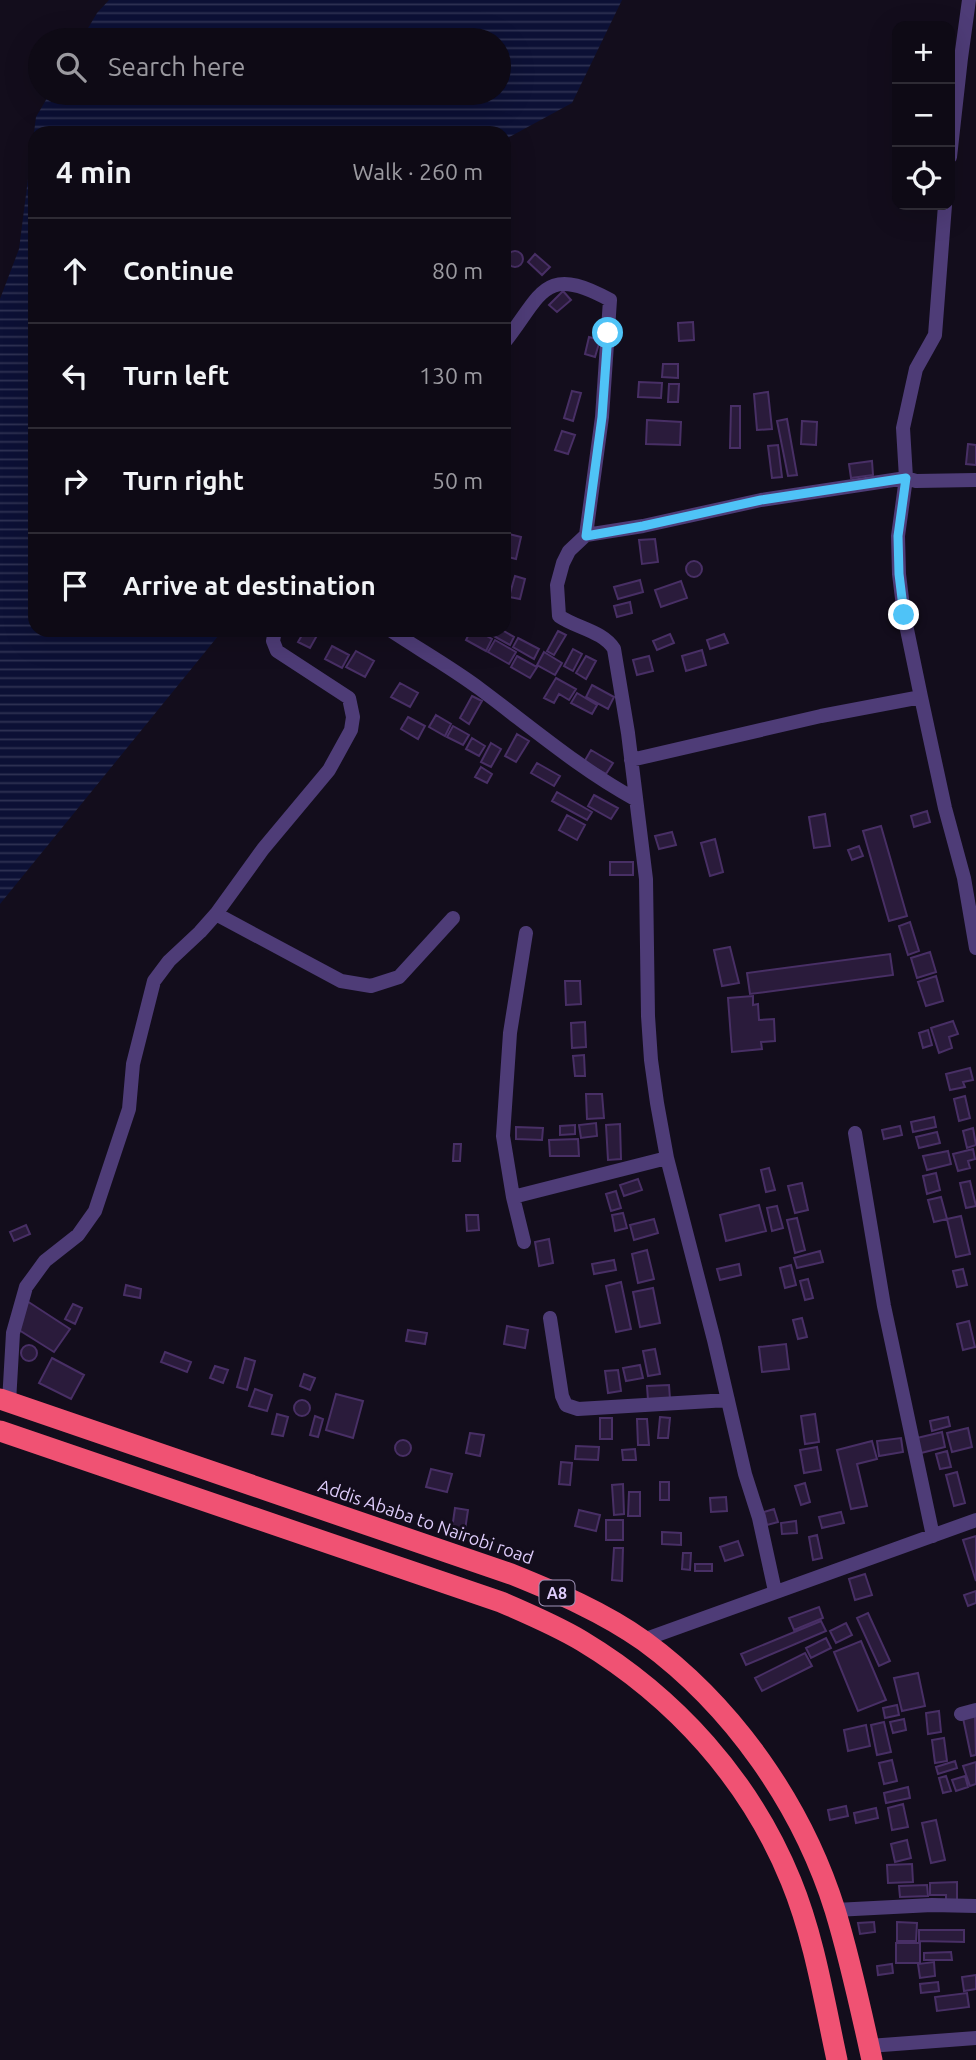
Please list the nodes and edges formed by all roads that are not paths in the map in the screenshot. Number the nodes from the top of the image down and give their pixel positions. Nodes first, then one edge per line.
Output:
1 (970, 0) edge
2 (951, 147) edge
3 (945, 210) edge
4 (511, 333) edge
5 (906, 478) junction
6 (976, 480) edge
7 (586, 536) junction
8 (274, 637) edge
9 (401, 637) edge
10 (921, 697) junction
11 (631, 760) junction
12 (635, 799) junction
13 (216, 914) junction
14 (453, 918) dead end
15 (526, 933) dead end
16 (976, 948) edge
17 (855, 1133) dead end
18 (667, 1158) junction
19 (513, 1198) junction
20 (524, 1242) dead end
21 (550, 1318) dead end
22 (728, 1399) junction
23 (4, 1401) edge
24 (0, 1431) edge
25 (976, 1520) edge
26 (933, 1536) junction
27 (775, 1591) junction
28 (643, 1640) junction
29 (976, 1710) edge
30 (961, 1714) dead end
31 (976, 1906) edge
32 (835, 1909) junction
33 (976, 2039) edge
34 (871, 2053) edge
35 (837, 2060) edge

1 - 2 street
3 - 5 street
4 - 7 street
5 - 6 street
5 - 7 street
5 - 10 street
7 - 11 street
8 - 13 street
9 - 12 street
10 - 11 street
10 - 16 street
11 - 12 street
12 - 18 street
13 - 14 street
13 - 23 street
15 - 19 street
17 - 26 street
18 - 19 street
18 - 22 street
19 - 20 street
21 - 22 street
22 - 27 street
23 - 28 highway, Addis Ababa to Nairobi road / A8
24 - 35 highway, A8
25 - 26 street
26 - 27 street
27 - 28 street
28 - 32 highway, Addis Ababa to Nairobi road / A8
29 - 30 street
31 - 32 street
32 - 34 highway, Addis Ababa to Nairobi road / A8
33 - 34 street

